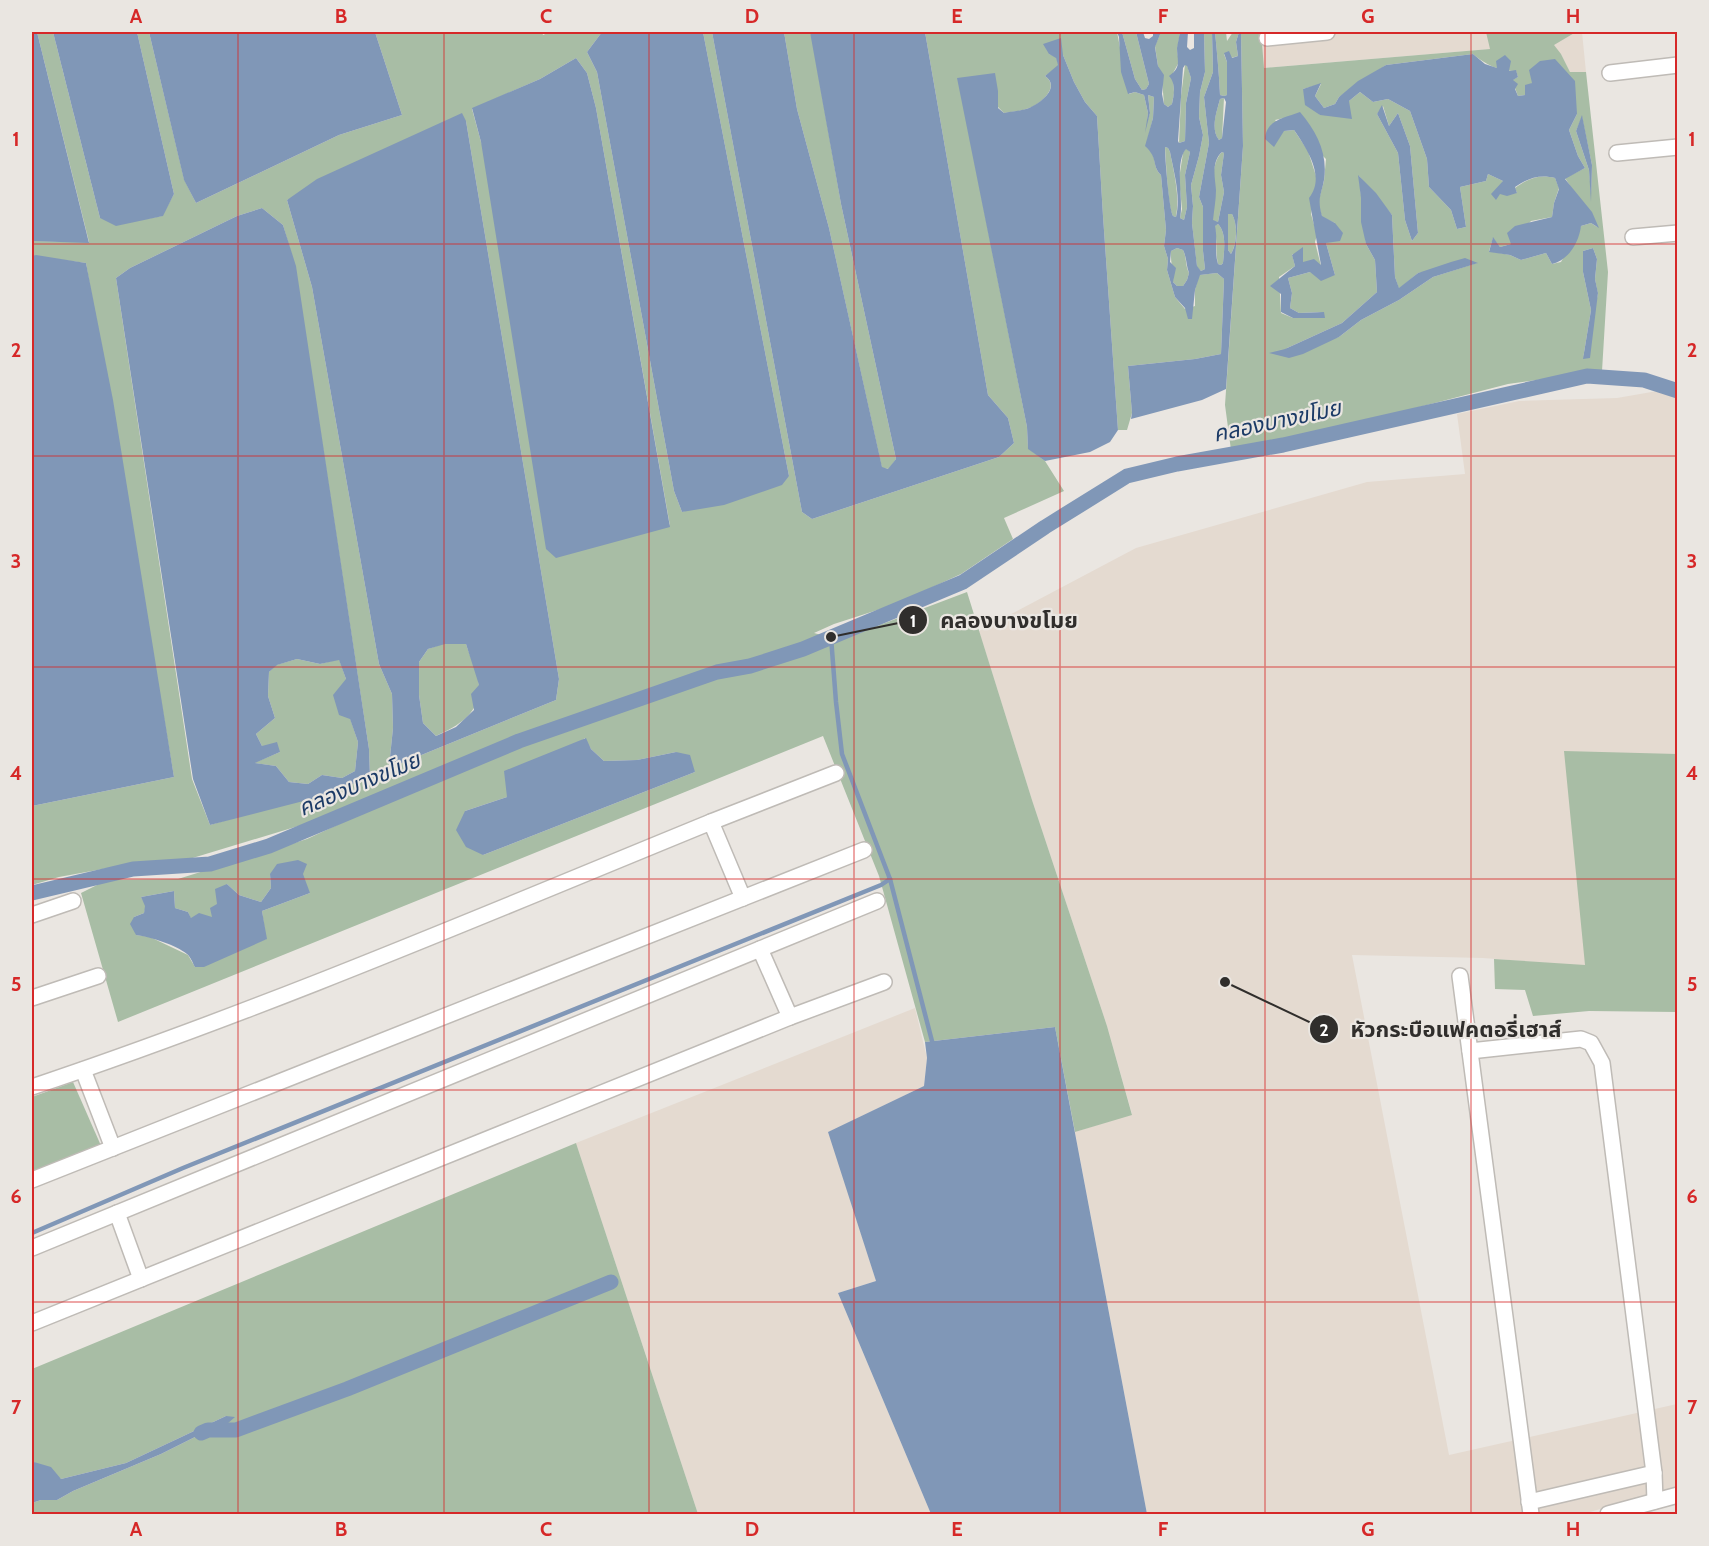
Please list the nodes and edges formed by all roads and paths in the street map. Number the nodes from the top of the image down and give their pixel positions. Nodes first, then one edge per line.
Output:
1 (1327, 32) edge
2 (1268, 38) dead end
3 (1677, 66) edge
4 (1610, 73) dead end
5 (1677, 147) edge
6 (1617, 153) dead end
7 (1677, 233) edge
8 (1633, 237) dead end
9 (836, 774) dead end
10 (711, 822) junction
11 (864, 850) dead end
12 (743, 898) junction
13 (877, 900) dead end
14 (73, 901) dead end
15 (32, 915) edge
16 (760, 950) junction
17 (98, 976) dead end
18 (1460, 976) dead end
19 (884, 982) dead end
20 (32, 998) edge
21 (790, 1017) junction
22 (1470, 1051) junction
23 (83, 1070) junction
24 (32, 1087) edge
25 (113, 1148) junction
26 (32, 1180) edge
27 (117, 1213) junction
28 (32, 1248) edge
29 (141, 1279) junction
30 (32, 1323) edge
31 (1654, 1473) junction
32 (1677, 1495) edge
33 (1655, 1501) junction
34 (1530, 1508) edge
35 (1608, 1515) edge

1 - 2 street
3 - 4 street
5 - 6 street
7 - 8 street
9 - 10 street
10 - 12 street
10 - 23 street
11 - 12 street
12 - 25 street
13 - 16 street
14 - 15 street
16 - 21 street
16 - 27 street
17 - 20 street
18 - 22 street
19 - 21 street
21 - 29 street
22 - 31 street
22 - 34 street
23 - 24 street
23 - 25 street
25 - 26 street
27 - 28 street
27 - 29 street
29 - 30 street
31 - 33 street
31 - 34 street
32 - 33 street
33 - 35 street

